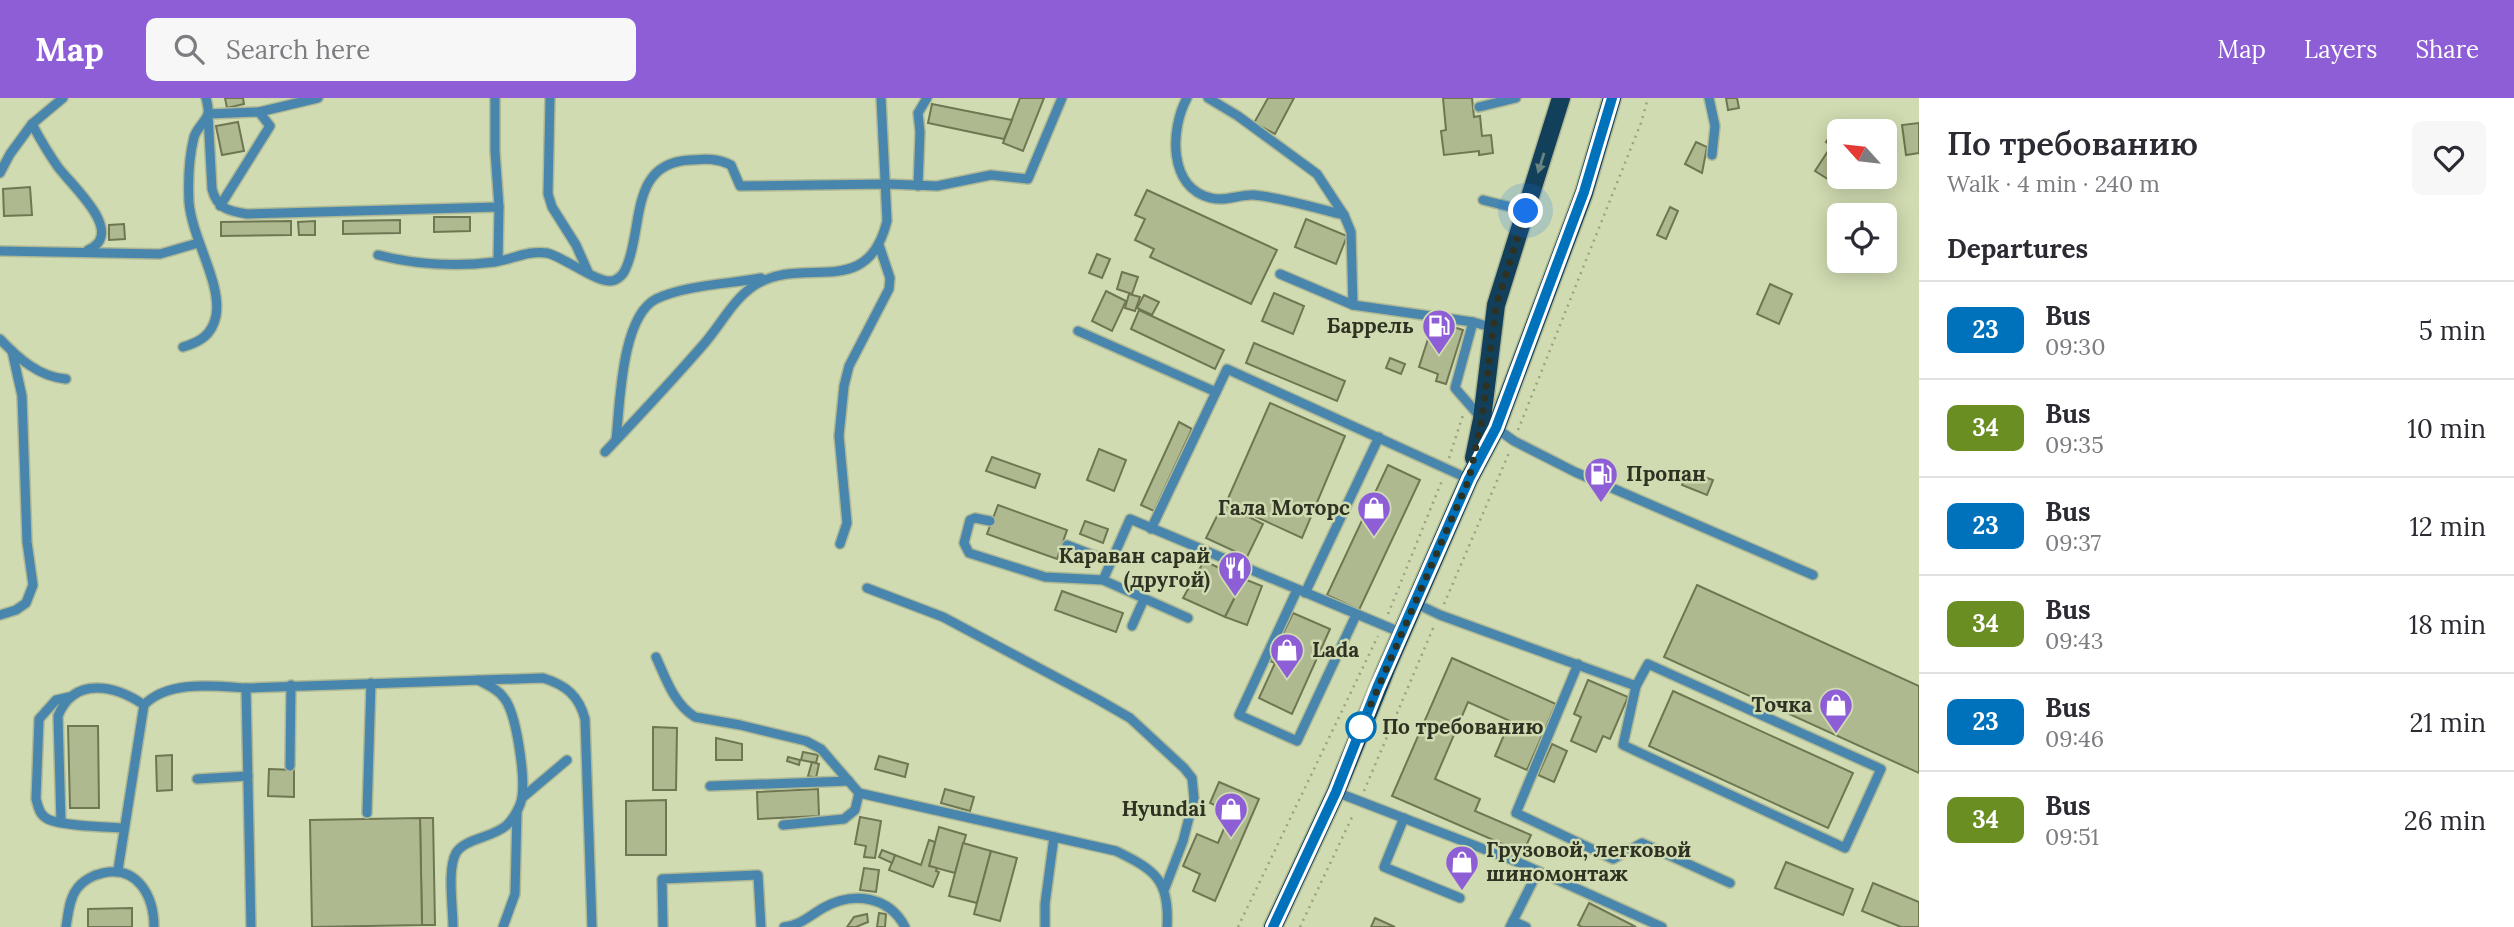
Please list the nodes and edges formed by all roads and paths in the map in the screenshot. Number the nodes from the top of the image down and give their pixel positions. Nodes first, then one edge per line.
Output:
1 (48, 98) edge
2 (63, 98) edge
3 (206, 98) edge
4 (318, 98) edge
5 (495, 98) edge
6 (550, 98) edge
7 (881, 98) edge
8 (927, 98) edge
9 (1062, 98) edge
10 (1187, 98) edge
11 (1208, 98) edge
12 (1516, 98) edge
13 (1561, 98) edge
14 (1612, 98) edge
15 (1648, 98) edge
16 (1709, 98) edge
17 (1479, 107) dead end
18 (259, 112) junction
19 (43, 114) junction
20 (208, 114) junction
21 (32, 124) junction
22 (1712, 155) dead end
23 (0, 173) edge
24 (887, 184) junction
25 (918, 186) junction
26 (1483, 200) dead end
27 (220, 206) junction
28 (499, 207) junction
29 (1526, 211) junction
30 (1344, 215) junction
31 (198, 243) junction
32 (879, 245) junction
33 (0, 251) edge
34 (86, 251) junction
35 (378, 255) dead end
36 (498, 261) junction
37 (588, 272) junction
38 (1280, 274) dead end
39 (773, 276) junction
40 (1353, 305) junction
41 (1473, 322) junction
42 (1494, 328) junction
43 (1078, 331) dead end
44 (0, 339) edge
45 (183, 347) dead end
46 (12, 351) junction
47 (66, 379) dead end
48 (1216, 393) junction
49 (1489, 424) junction
50 (1379, 437) junction
51 (615, 441) junction
52 (1514, 441) junction
53 (605, 452) dead end
54 (1469, 479) junction
55 (990, 521) dead end
56 (1151, 529) junction
57 (840, 544) dead end
58 (1067, 545) dead end
59 (1111, 562) junction
60 (1813, 575) dead end
61 (1103, 580) junction
62 (867, 588) dead end
63 (1301, 591) junction
64 (1144, 599) junction
65 (1415, 603) junction
66 (0, 615) edge
67 (1356, 615) junction
68 (1440, 615) junction
69 (1188, 618) dead end
70 (1132, 626) dead end
71 (1402, 633) junction
72 (656, 657) dead end
73 (1366, 659) dead end
74 (1578, 664) junction
75 (477, 679) junction
76 (1410, 679) dead end
77 (371, 683) junction
78 (291, 685) junction
79 (1636, 686) junction
80 (246, 688) junction
81 (69, 696) junction
82 (144, 705) junction
83 (567, 760) dead end
84 (290, 766) dead end
85 (248, 776) junction
86 (197, 779) dead end
87 (849, 781) junction
88 (710, 786) dead end
89 (1336, 792) junction
90 (859, 793) junction
91 (522, 798) junction
92 (517, 810) junction
93 (367, 813) dead end
94 (1404, 818) junction
95 (61, 822) junction
96 (783, 825) dead end
97 (124, 828) junction
98 (1054, 837) junction
99 (118, 870) junction
100 (1538, 871) junction
101 (1730, 883) dead end
102 (1164, 888) junction
103 (1460, 898) dead end
104 (1512, 924) edge
105 (66, 927) edge
106 (154, 927) edge
107 (251, 927) edge
108 (453, 927) edge
109 (503, 927) edge
110 (592, 927) edge
111 (663, 927) edge
112 (761, 927) edge
113 (784, 927) edge
114 (905, 927) edge
115 (1045, 927) edge
116 (1167, 927) edge
117 (1238, 927) edge
118 (1273, 927) edge
119 (1526, 927) edge
120 (1662, 927) edge

1 - 19 lane
2 - 19 lane
3 - 20 lane
4 - 18 lane
5 - 28 lane
6 - 37 lane
7 - 24 lane
8 - 25 lane
9 - 25 lane
10 - 30 lane
11 - 30 lane
12 - 17 lane
13 -> 29 main road
14 - 49 main road
15 - 52 path
16 - 22 lane
18 - 20 lane
18 - 27 lane
19 - 21 lane
20 - 27 lane
20 - 31 lane
21 - 23 lane
21 - 34 lane
24 - 25 lane
24 - 32 lane
24 - 37 lane
26 - 29 lane
27 - 28 lane
28 - 36 lane
29 - 42 main road
30 - 40 lane
31 - 34 lane
31 - 45 lane
32 - 39 lane
32 - 57 lane
33 - 34 lane
35 - 36 lane
36 - 37 lane
38 - 40 lane
39 - 51 lane
39 - 51 lane
40 - 41 lane
41 - 42 lane
41 - 49 lane
42 - 49 main road
43 - 48 lane
44 - 46 lane
46 - 47 lane
46 - 66 lane
48 - 50 lane
48 - 56 lane
49 - 52 lane
49 - 54 main road
50 - 54 lane
50 - 63 lane
51 - 53 lane
52 - 60 lane
52 - 68 path
54 - 65 main road
55 - 61 lane
56 - 59 lane
56 - 63 lane
58 - 59 lane
59 - 61 lane
61 - 64 lane
62 - 102 lane
63 - 67 lane
63 - 67 lane
64 - 69 lane
64 - 70 lane
65 - 68 lane
65 - 71 main road
67 - 71 lane
68 - 74 lane
68 - 76 path
71 - 89 main road
72 - 87 lane
73 - 117 path
74 - 79 lane
74 - 101 lane
75 - 77 lane
75 - 91 lane
75 - 110 lane
77 - 78 lane
77 - 93 lane
78 - 80 lane
78 - 84 lane
79 - 79 lane
80 - 82 lane
80 - 85 lane
81 - 82 lane
81 - 95 lane
81 - 95 lane
82 - 97 lane
83 - 91 lane
85 - 86 lane
85 - 107 lane
87 - 88 lane
87 - 90 lane
89 - 94 lane
89 - 118 main road
90 - 96 lane
90 - 98 lane
91 - 92 lane
92 - 108 lane
92 - 109 lane
94 - 100 lane
94 - 103 lane
95 - 97 lane
97 - 99 lane
98 - 102 lane
98 - 115 lane
99 - 105 lane
99 - 106 lane
100 - 104 lane
100 - 120 lane
102 - 116 lane
104 - 119 lane
111 - 112 lane
113 - 114 lane

